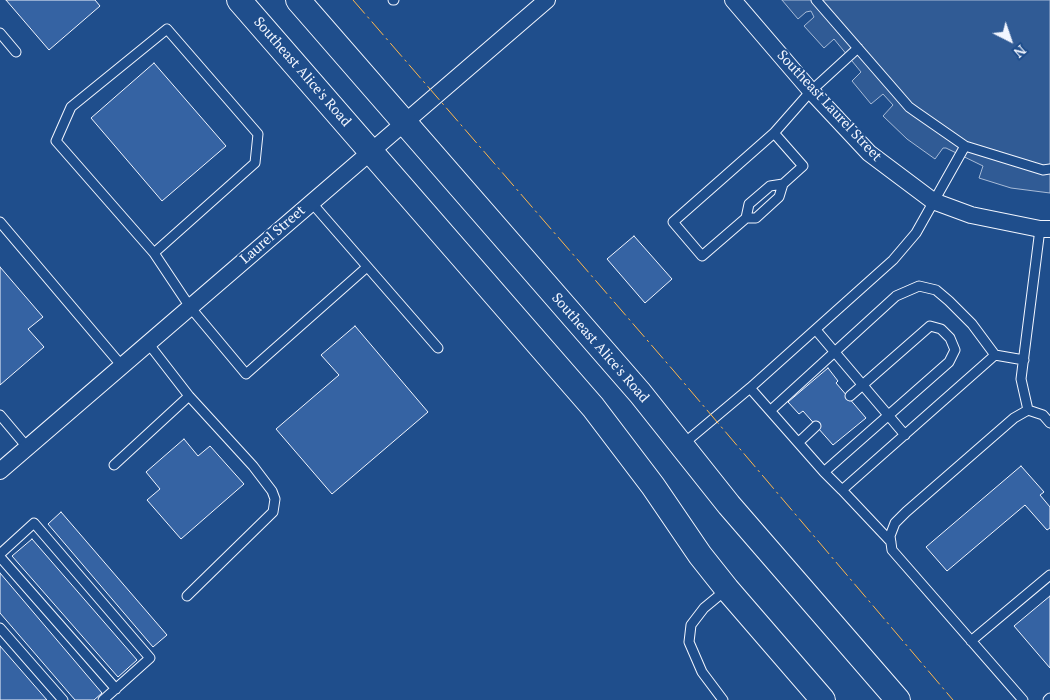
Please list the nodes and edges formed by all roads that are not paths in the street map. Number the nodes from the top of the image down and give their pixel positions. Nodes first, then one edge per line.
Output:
1 (239, 0) edge
2 (298, 0) edge
3 (546, 0) edge
4 (733, 0) edge
5 (816, 0) edge
6 (0, 33) edge
7 (858, 48) junction
8 (16, 52) dead end
9 (811, 91) junction
10 (404, 122) junction
11 (774, 133) junction
12 (965, 146) junction
13 (370, 151) junction
14 (1050, 169) edge
15 (783, 184) junction
16 (933, 201) junction
17 (310, 202) junction
18 (746, 218) junction
19 (0, 222) edge
20 (1045, 229) edge
21 (154, 253) junction
22 (367, 266) junction
23 (190, 307) junction
24 (816, 330) junction
25 (148, 343) junction
26 (438, 348) dead end
27 (836, 352) junction
28 (995, 355) junction
29 (1024, 360) junction
30 (122, 366) junction
31 (862, 386) junction
32 (750, 388) junction
33 (189, 396) junction
34 (850, 396) dead end
35 (771, 410) junction
36 (1028, 410) junction
37 (0, 415) edge
38 (889, 416) junction
39 (1050, 423) edge
40 (816, 426) dead end
41 (905, 435) junction
42 (799, 442) junction
43 (682, 446) junction
44 (27, 447) junction
45 (114, 465) dead end
46 (0, 470) edge
47 (824, 472) junction
48 (842, 490) junction
49 (891, 542) junction
50 (0, 554) edge
51 (1050, 575) edge
52 (727, 589) junction
53 (187, 596) dead end
54 (0, 628) edge
55 (971, 641) junction
56 (116, 689) junction
57 (63, 700) edge
58 (103, 700) edge
59 (723, 700) edge
60 (823, 700) edge
61 (898, 700) edge
62 (1023, 700) edge

1 - 13 main road, Southeast Alice's Road
2 - 10 main road, Southeast Alice's Road
3 - 10 street, Laurel Street
4 - 9 street, Southeast Laurel Street
5 - 7 lane
6 - 8 lane
7 - 9 lane
7 - 12 lane
9 - 11 lane
9 - 16 street, Southeast Laurel Street
10 - 13 street, Laurel Street
10 - 43 main road, Southeast Alice's Road
11 - 15 lane
11 - 18 lane
12 - 14 lane
12 - 16 lane
13 - 17 street, Laurel Street
13 - 52 main road, Southeast Alice's Road
15 - 18 lane
15 - 18 lane
16 - 20 street, Southeast Laurel Street
16 - 24 lane
17 - 22 lane
17 - 23 street, Laurel Street
19 - 30 lane
20 - 29 lane
21 - 21 lane
21 - 23 lane
22 - 23 lane
22 - 26 lane
23 - 25 street, Laurel Street
24 - 27 lane
24 - 32 lane
25 - 30 street, Laurel Street
25 - 33 lane
27 - 28 lane
27 - 31 lane
27 - 35 lane
28 - 29 lane
28 - 41 lane
29 - 36 lane
30 - 44 street, Laurel Street
31 - 34 lane
31 - 38 lane
31 - 38 lane
32 - 35 lane
32 - 43 lane
33 - 45 lane
33 - 53 lane
35 - 42 lane
36 - 39 lane
36 - 49 lane
37 - 44 lane
38 - 41 lane
38 - 47 lane
40 - 42 lane
41 - 48 lane
42 - 47 lane
43 - 61 main road, Southeast Alice's Road
44 - 46 street, Laurel Street
47 - 48 lane
48 - 49 lane
49 - 55 lane
50 - 56 lane
50 - 56 lane
51 - 55 lane
52 - 59 lane
52 - 60 main road, Southeast Alice's Road
54 - 57 lane
55 - 62 lane
56 - 58 lane

